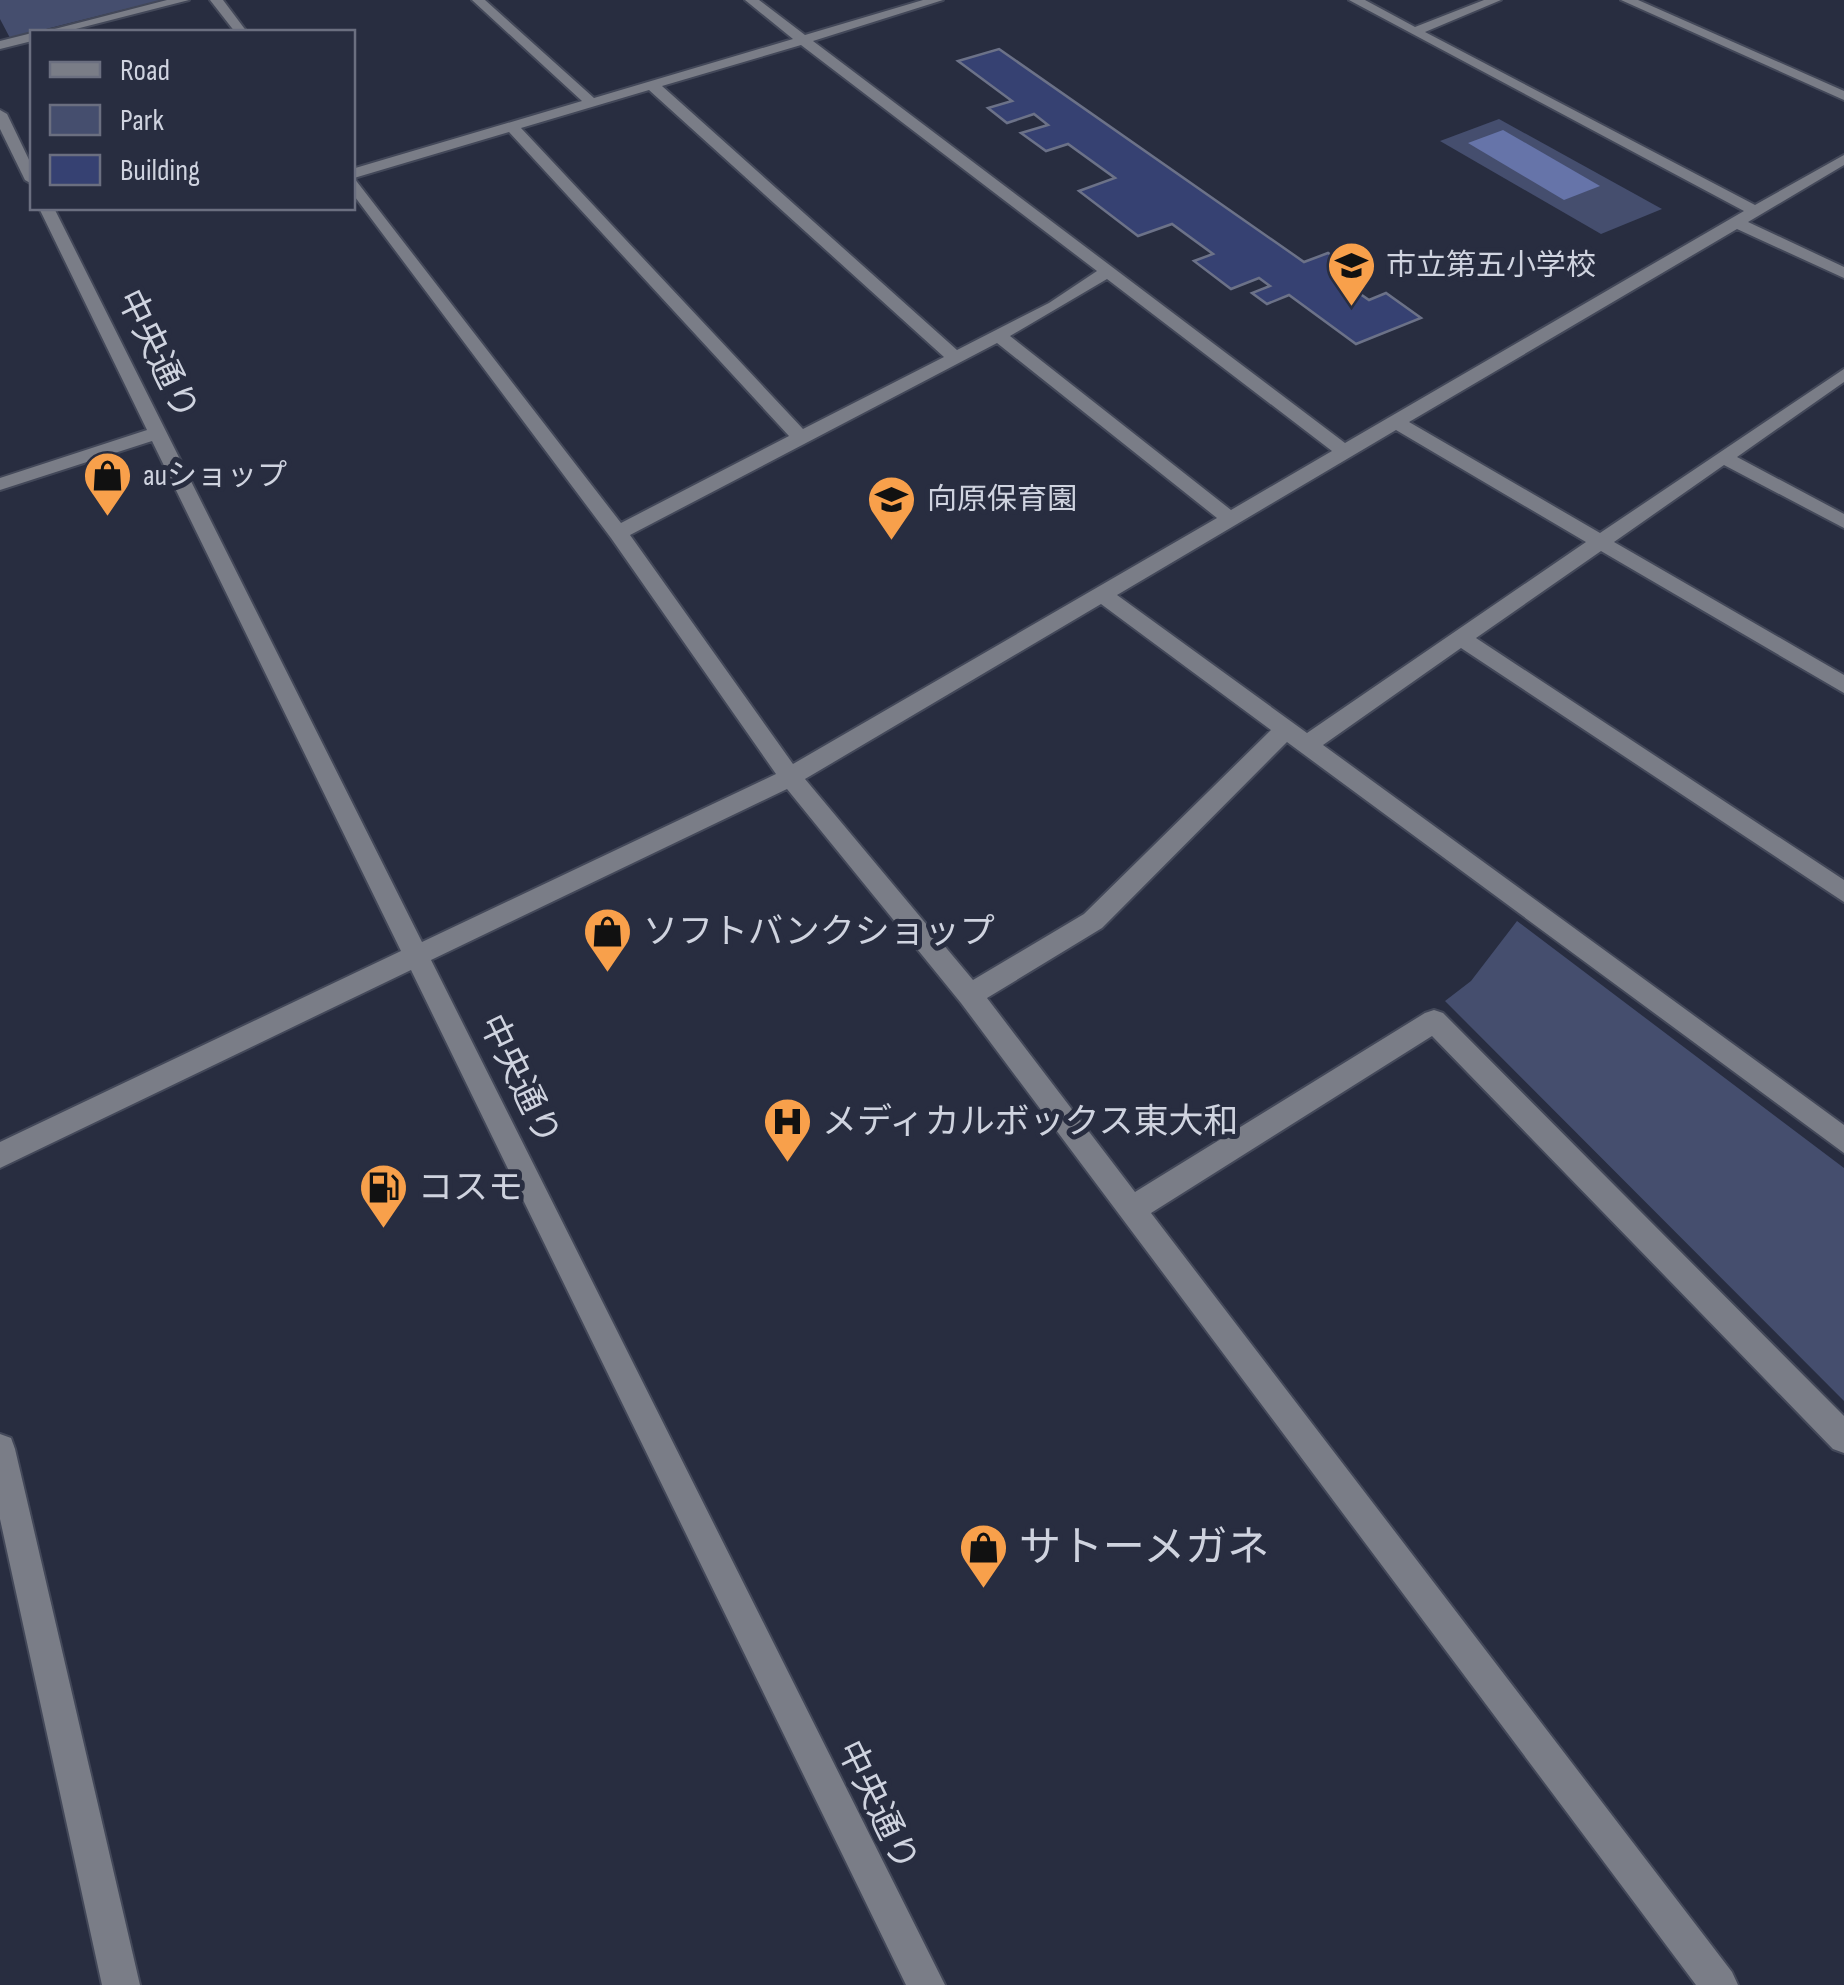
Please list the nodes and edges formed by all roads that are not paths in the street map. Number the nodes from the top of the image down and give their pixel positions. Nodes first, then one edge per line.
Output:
1 (183, 0) edge
2 (216, 0) edge
3 (478, 0) edge
4 (751, 0) edge
5 (937, 0) edge
6 (1355, 0) edge
7 (1495, 0) edge
8 (1627, 0) edge
9 (58, 30) edge
10 (239, 30) edge
11 (1416, 31) junction
12 (30, 38) edge
13 (803, 40) junction
14 (0, 45) edge
15 (652, 85) junction
16 (1844, 96) edge
17 (592, 103) junction
18 (0, 114) edge
19 (512, 127) junction
20 (1844, 159) edge
21 (355, 173) edge
22 (30, 176) edge
23 (355, 186) edge
24 (47, 210) edge
25 (1743, 216) junction
26 (1110, 270) junction
27 (1844, 273) edge
28 (998, 335) junction
29 (954, 357) junction
30 (1842, 378) edge
31 (1395, 422) junction
32 (157, 434) junction
33 (800, 436) junction
34 (1344, 452) junction
35 (1723, 458) junction
36 (0, 484) edge
37 (1230, 518) junction
38 (1844, 522) edge
39 (618, 533) junction
40 (1598, 544) junction
41 (1102, 594) junction
42 (1461, 638) junction
43 (1844, 685) edge
44 (1285, 730) junction
45 (1306, 745) junction
46 (790, 778) junction
47 (1844, 892) edge
48 (418, 953) junction
49 (970, 995) junction
50 (1844, 1142) edge
51 (0, 1154) edge
52 (1133, 1210) junction
53 (1844, 1438) edge
54 (0, 1449) edge
55 (121, 1985) edge
56 (926, 1985) edge
57 (1719, 1985) edge

1 - 9 street
2 - 10 street
3 - 17 street
4 - 13 street
5 - 13 street
6 - 11 street
7 - 11 street
8 - 16 street
11 - 25 street
12 - 14 street
13 - 15 street
13 - 26 street
15 - 17 street
15 - 29 street
17 - 19 street
18 - 22 street
19 - 21 street
19 - 33 street
20 - 25 street
23 - 39 street
24 - 32 street, 中央通り
25 - 27 street
25 - 31 street
26 - 28 street
26 - 34 street
28 - 29 street
28 - 37 street
29 - 33 street
30 - 35 street
31 - 34 street
31 - 40 street
32 - 36 street
32 - 48 street, 中央通り
33 - 39 street
34 - 37 street
35 - 38 street
35 - 40 street
37 - 41 street
39 - 46 street
40 - 42 street
40 - 43 street
41 - 44 street
41 - 46 street
42 - 45 street
42 - 47 street
44 - 45 street
44 - 49 street
45 - 50 street
46 - 48 street
46 - 49 street
48 - 51 street
48 - 56 street, 中央通り
49 - 52 street
52 - 53 street
52 - 57 street
54 - 55 street

